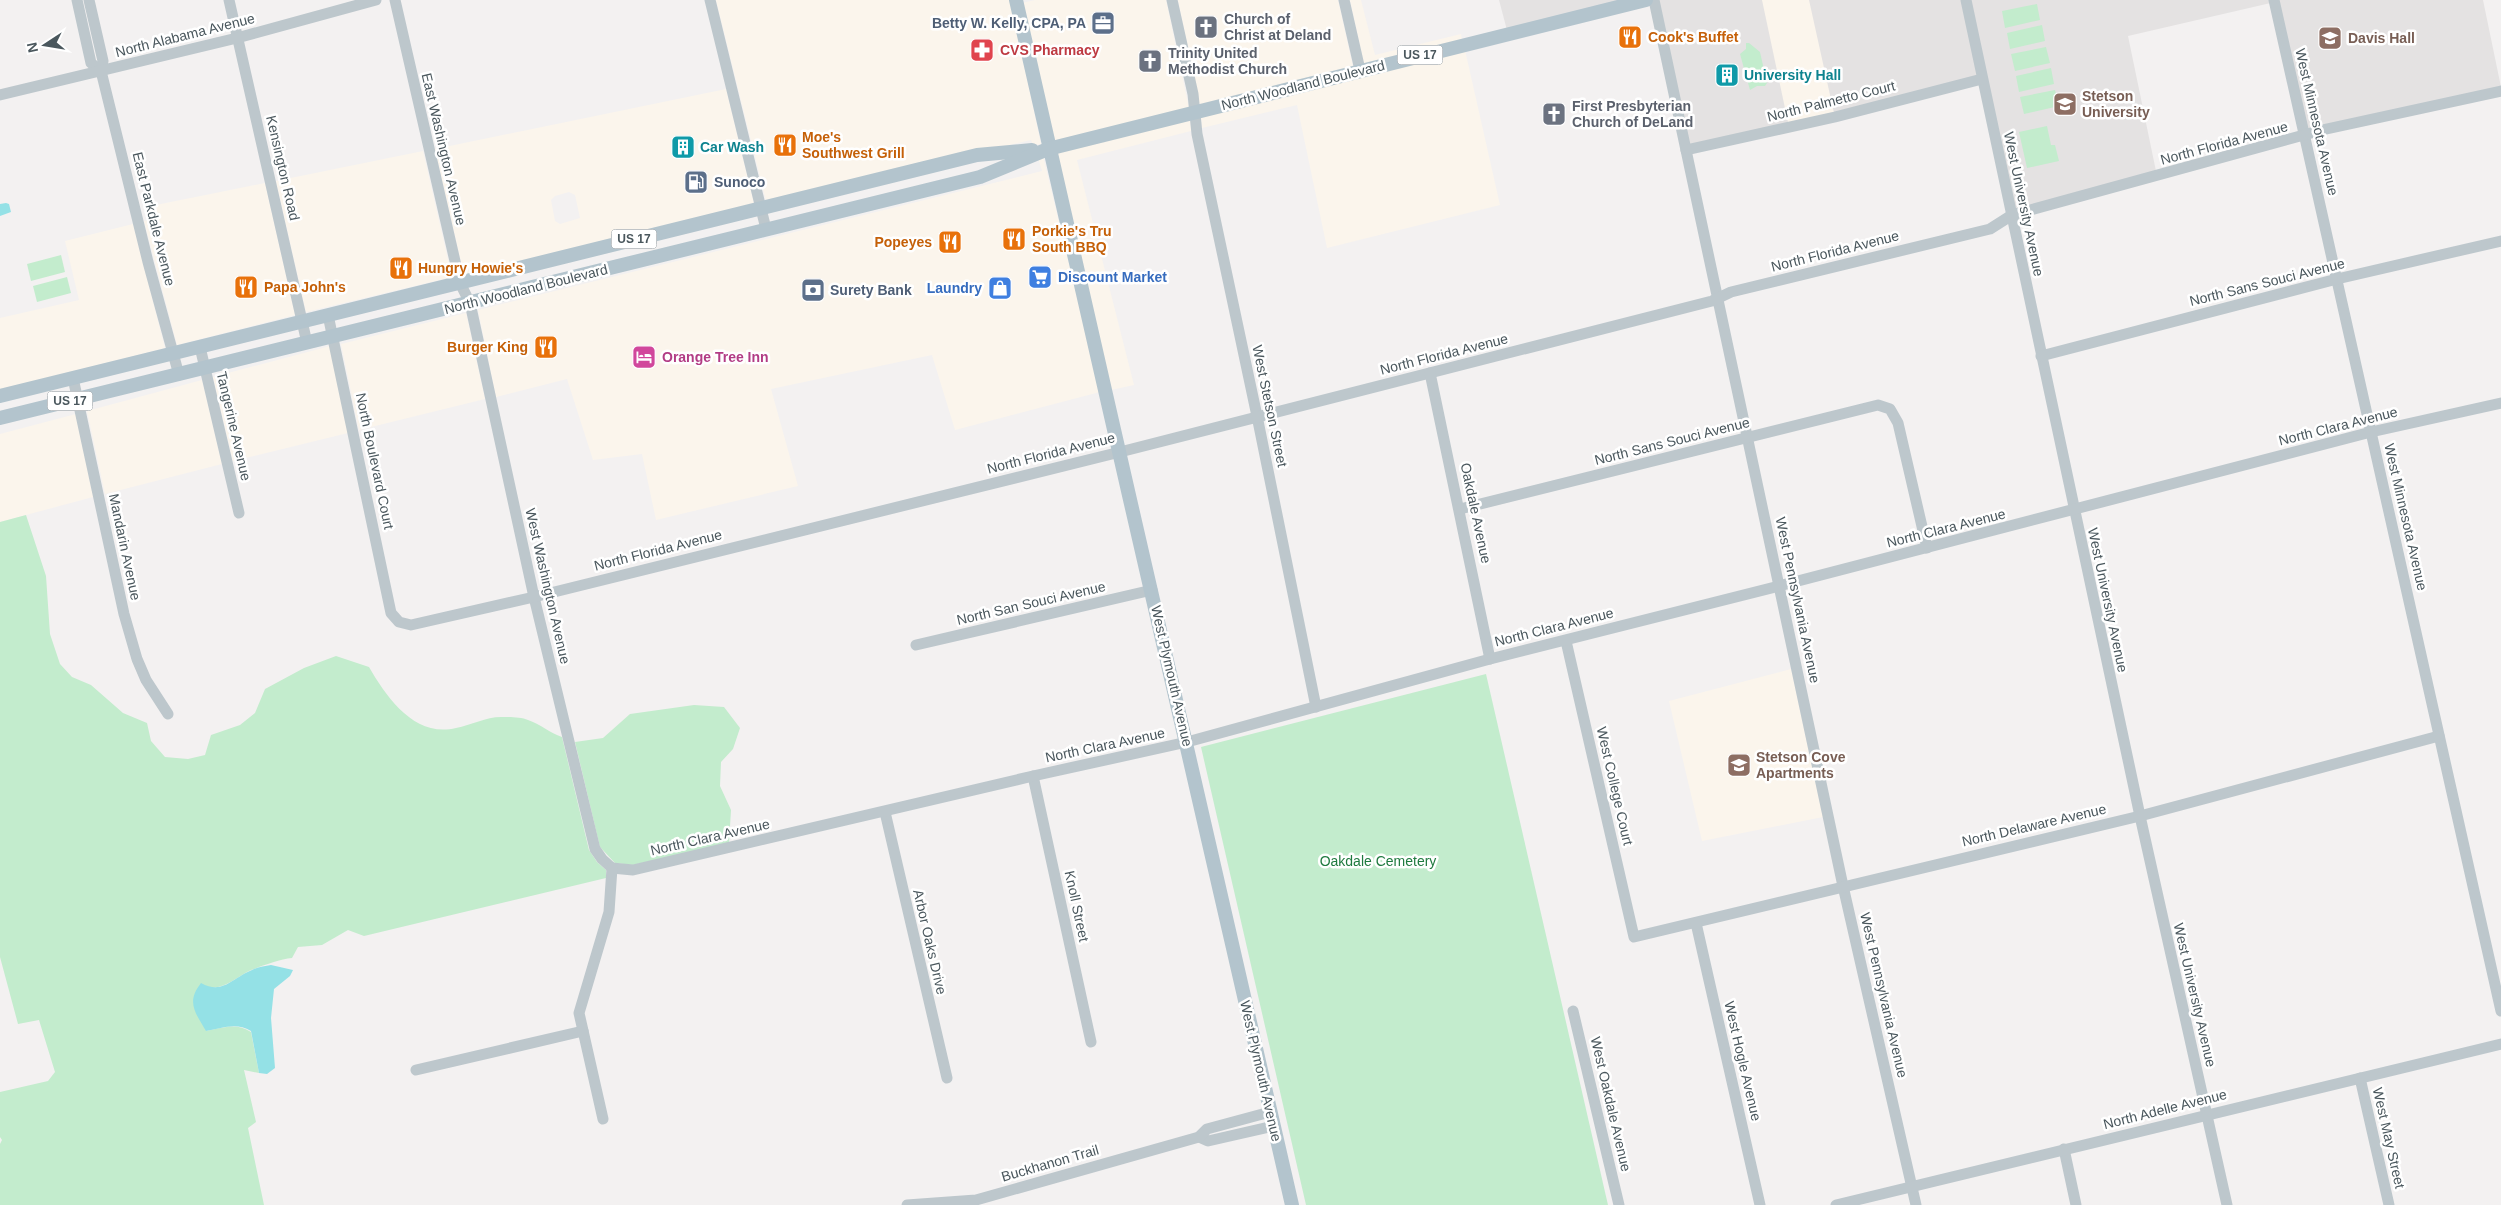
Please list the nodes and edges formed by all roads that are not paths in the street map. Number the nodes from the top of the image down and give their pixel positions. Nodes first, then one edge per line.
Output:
1 (77, 0) edge
2 (89, 0) edge
3 (229, 0) edge
4 (376, 0) edge
5 (395, 0) edge
6 (710, 0) edge
7 (1016, 0) edge
8 (1172, 0) edge
9 (1344, 0) edge
10 (1646, 0) edge
11 (1654, 0) edge
12 (1966, 0) edge
13 (2274, 0) edge
14 (237, 38) junction
15 (1360, 70) junction
16 (101, 71) junction
17 (1982, 79) junction
18 (2501, 91) edge
19 (0, 95) edge
20 (1195, 112) junction
21 (2305, 136) junction
22 (1048, 149) junction
23 (1686, 150) junction
24 (761, 208) junction
25 (2012, 215) junction
26 (766, 229) junction
27 (2501, 241) edge
28 (2337, 279) junction
29 (460, 283) junction
30 (1718, 297) junction
31 (470, 303) junction
32 (328, 315) junction
33 (303, 321) junction
34 (333, 336) junction
35 (307, 343) junction
36 (200, 346) junction
37 (173, 353) junction
38 (2041, 356) junction
39 (205, 368) junction
40 (1430, 373) junction
41 (179, 375) junction
42 (73, 378) junction
43 (0, 396) edge
44 (78, 399) junction
45 (2501, 403) edge
46 (1257, 416) junction
47 (0, 418) edge
48 (2371, 432) junction
49 (1748, 438) junction
50 (1120, 452) junction
51 (1460, 509) junction
52 (2074, 511) junction
53 (239, 513) dead end
54 (1927, 548) junction
55 (1780, 586) junction
56 (1152, 590) junction
57 (534, 597) junction
58 (392, 613) joint
59 (1566, 641) junction
60 (916, 644) dead end
61 (1490, 659) junction
62 (1316, 707) junction
63 (168, 714) dead end
64 (2439, 736) junction
65 (1187, 742) junction
66 (1033, 776) junction
67 (885, 812) junction
68 (2140, 816) junction
69 (612, 868) junction
70 (1843, 886) junction
71 (1696, 923) junction
72 (1634, 937) joint
73 (1573, 1011) dead end
74 (2501, 1011) edge
75 (583, 1032) junction
76 (1091, 1042) dead end
77 (2501, 1044) edge
78 (416, 1070) dead end
79 (947, 1078) dead end
80 (2360, 1078) junction
81 (1270, 1112) junction
82 (2207, 1114) junction
83 (603, 1120) dead end
84 (1274, 1126) junction
85 (1199, 1137) junction
86 (2064, 1149) junction
87 (1912, 1186) junction
88 (907, 1205) edge
89 (1292, 1205) edge
90 (1619, 1205) edge
91 (1760, 1205) edge
92 (1836, 1205) edge
93 (1916, 1205) edge
94 (2076, 1205) edge
95 (2227, 1205) edge
96 (2389, 1205) edge

1 - 16 street, East Parkdale Avenue
2 - 16 street, East Parkdale Avenue
3 - 14 street, Kensington Road
4 - 14 street, North Alabama Avenue
5 - 29 street, East Washington Avenue
6 - 24 street
7 - 22 main road, West Plymouth Avenue
8 - 20 street, West Stetson Street
9 - 15 street
10 - 15 main road, North Woodland Boulevard / US 17
11 - 23 street, West Pennsylvania Avenue
12 - 17 street, West University Avenue
13 - 21 street, West Minnesota Avenue
14 - 16 street, North Alabama Avenue
14 - 33 street, Kensington Road
15 - 20 main road, North Woodland Boulevard / US 17
16 - 19 street, North Alabama Avenue
16 - 37 street, East Parkdale Avenue
17 - 23 street, North Palmetto Court
17 - 25 street, West University Avenue
18 - 21 street, North Florida Avenue
20 - 22 main road, North Woodland Boulevard / US 17
20 - 46 street, West Stetson Street
21 - 25 street, North Florida Avenue
21 - 28 street, West Minnesota Avenue
22 - 24 main road, North Woodland Boulevard / US 17
22 - 26 main road, North Woodland Boulevard / US 17
22 - 50 main road, West Plymouth Avenue
23 - 30 street, West Pennsylvania Avenue
24 - 26 street
24 - 29 main road, North Woodland Boulevard / US 17
25 - 30 street, North Florida Avenue
25 - 38 street, West University Avenue
26 - 31 main road, North Woodland Boulevard / US 17
27 - 28 street, North Sans Souci Avenue
28 - 38 street, North Sans Souci Avenue
28 - 48 street, West Minnesota Avenue
29 - 31 street, East Washington Avenue
29 - 32 main road, North Woodland Boulevard / US 17
30 - 40 street, North Florida Avenue
30 - 49 street, West Pennsylvania Avenue
31 - 34 main road, North Woodland Boulevard / US 17
31 - 57 street, West Washington Avenue
32 - 33 main road, North Woodland Boulevard / US 17
32 - 34 street, North Boulevard Court
33 - 35 street, Kensington Road
33 - 36 main road, North Woodland Boulevard / US 17
34 - 35 main road, North Woodland Boulevard / US 17
34 - 58 street, North Boulevard Court
35 - 39 main road, North Woodland Boulevard / US 17
36 - 37 main road, North Woodland Boulevard / US 17
36 - 39 street, Tangerine Avenue
37 - 41 street, East Parkdale Avenue
37 - 42 main road, North Woodland Boulevard / US 17
38 - 52 street, West University Avenue
39 - 41 main road, North Woodland Boulevard / US 17
39 - 53 street, Tangerine Avenue
40 - 46 street, North Florida Avenue
40 - 51 street, Oakdale Avenue
41 - 44 main road, North Woodland Boulevard / US 17
42 - 43 main road, North Woodland Boulevard / US 17
42 - 44 street, Mandarin Avenue
44 - 47 main road, North Woodland Boulevard / US 17
44 - 63 street, Mandarin Avenue
45 - 48 street, North Clara Avenue
46 - 50 street, North Florida Avenue
46 - 62 street, West Stetson Street
48 - 52 street, North Clara Avenue
48 - 64 street, West Minnesota Avenue
49 - 51 street, North Sans Souci Avenue
49 - 54 street, North Sans Souci Avenue
49 - 55 street, West Pennsylvania Avenue
50 - 56 main road, West Plymouth Avenue
50 - 57 street, North Florida Avenue
51 - 61 street, Oakdale Avenue
52 - 54 street, North Clara Avenue
52 - 68 street, West University Avenue
54 - 55 street, North Clara Avenue
55 - 59 street, North Clara Avenue
55 - 70 street, West Pennsylvania Avenue
56 - 60 street, North San Souci Avenue
56 - 65 main road, West Plymouth Avenue
57 - 58 street, North Florida Avenue
57 - 69 street, West Washington Avenue
59 - 61 street, North Clara Avenue
59 - 72 street, West College Court
61 - 62 street, North Clara Avenue
62 - 65 street, North Clara Avenue
64 - 68 street, North Delaware Avenue
64 - 74 street, West Minnesota Avenue
65 - 66 street, North Clara Avenue
65 - 81 main road, West Plymouth Avenue
66 - 67 street, North Clara Avenue
66 - 76 street, Knoll Street
67 - 69 street, North Clara Avenue
67 - 79 street, Arbor Oaks Drive
68 - 70 street, North Delaware Avenue
68 - 82 street, West University Avenue
69 - 75 street
70 - 71 street, North Delaware Avenue
70 - 87 street, West Pennsylvania Avenue
71 - 72 street, North Delaware Avenue
71 - 91 street, West Hogle Avenue
73 - 90 street, West Oakdale Avenue
75 - 78 street
75 - 83 street
77 - 80 street, North Adelle Avenue
80 - 82 street, North Adelle Avenue
80 - 96 street, West May Street
81 - 84 main road, West Plymouth Avenue
81 - 85 street, Buckhanon Trail
82 - 86 street, North Adelle Avenue
82 - 95 street, West University Avenue
84 - 85 street, Buckhanon Trail
84 - 89 main road, West Plymouth Avenue
85 - 88 street, Buckhanon Trail
86 - 87 street, North Adelle Avenue
86 - 94 street
87 - 92 street, North Adelle Avenue
87 - 93 street, West Pennsylvania Avenue

